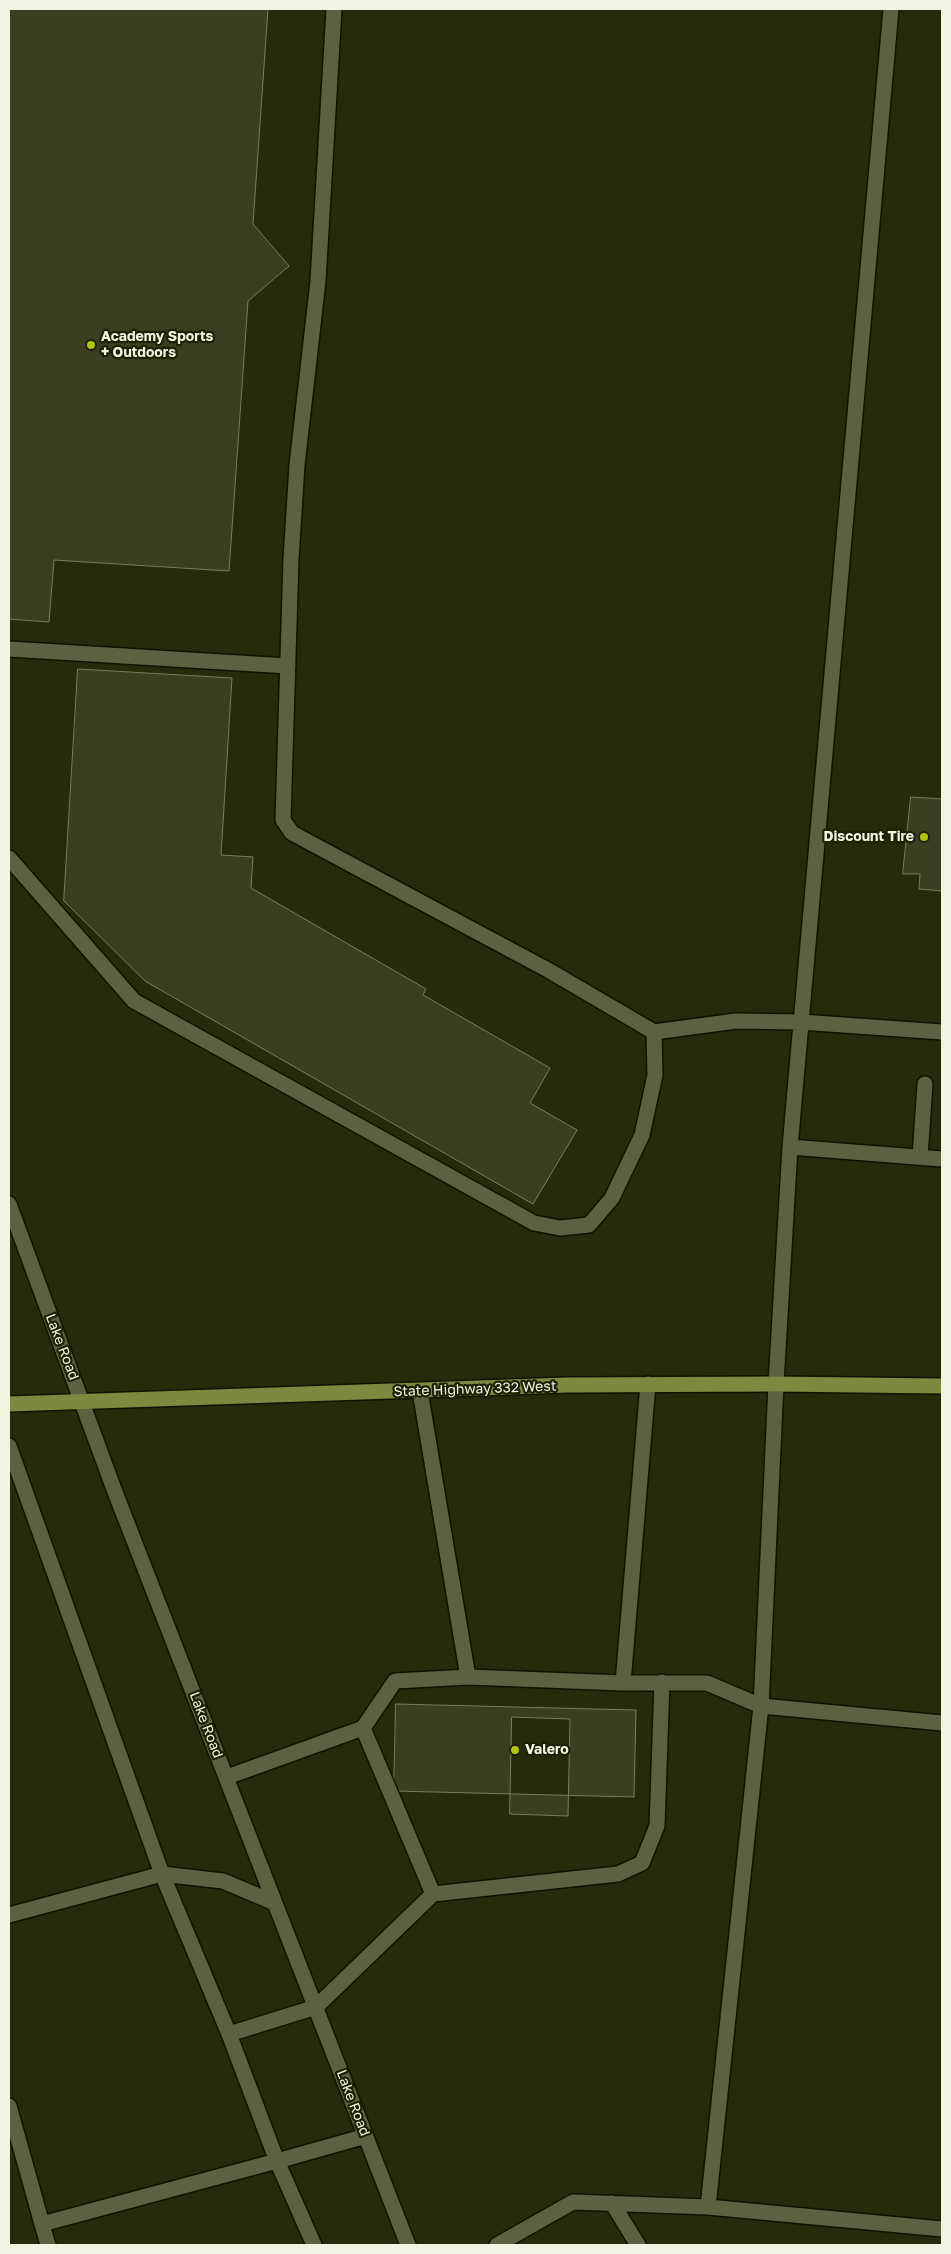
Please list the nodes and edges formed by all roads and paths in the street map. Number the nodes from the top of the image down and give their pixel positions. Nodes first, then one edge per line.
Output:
1 (334, 9) edge
2 (892, 9) edge
3 (9, 649) edge
4 (288, 666) junction
5 (9, 858) edge
6 (801, 1022) junction
7 (654, 1032) junction
8 (942, 1032) edge
9 (926, 1084) dead end
10 (790, 1147) junction
11 (920, 1157) junction
12 (942, 1159) edge
13 (9, 1204) edge
14 (648, 1384) junction
15 (776, 1384) junction
16 (942, 1386) edge
17 (420, 1391) junction
18 (84, 1403) junction
19 (9, 1404) edge
20 (9, 1446) edge
21 (468, 1677) junction
22 (662, 1682) junction
23 (623, 1683) junction
24 (760, 1706) junction
25 (942, 1723) edge
26 (363, 1728) junction
27 (226, 1777) junction
28 (162, 1874) junction
29 (433, 1894) junction
30 (276, 1903) junction
31 (9, 1915) edge
32 (316, 2007) junction
33 (228, 2034) junction
34 (9, 2106) edge
35 (366, 2136) junction
36 (277, 2161) junction
37 (612, 2203) junction
38 (708, 2207) junction
39 (42, 2224) junction
40 (942, 2229) edge
41 (48, 2245) edge
42 (314, 2245) edge
43 (408, 2245) edge
44 (497, 2245) edge
45 (638, 2245) edge

1 - 4 street
2 - 6 street
3 - 4 street
4 - 7 street
5 - 7 street
6 - 7 street
6 - 8 street
6 - 10 street
9 - 11 street
10 - 11 street
10 - 15 street
11 - 12 street
13 - 18 street, Lake Road
14 - 15 main road, State Highway 332 West
14 - 17 main road, State Highway 332 West
14 - 23 street
15 - 16 main road, State Highway 332 West
15 - 24 street
17 - 18 main road, State Highway 332 West
17 - 21 street
18 - 19 main road, State Highway 332 West
18 - 27 street, Lake Road
20 - 28 street
21 - 23 street
21 - 26 street
22 - 23 street
22 - 24 street
22 - 29 street
24 - 25 street
24 - 38 street
26 - 27 street
26 - 29 street
27 - 30 street, Lake Road
28 - 30 street
28 - 31 street
28 - 33 street
29 - 32 street
30 - 32 street, Lake Road
32 - 33 street
32 - 35 street, Lake Road
33 - 36 street
34 - 39 street
35 - 36 street
35 - 43 street, Lake Road
36 - 39 street
36 - 42 street
37 - 38 street
37 - 44 street
37 - 45 street
38 - 40 street
39 - 41 street

